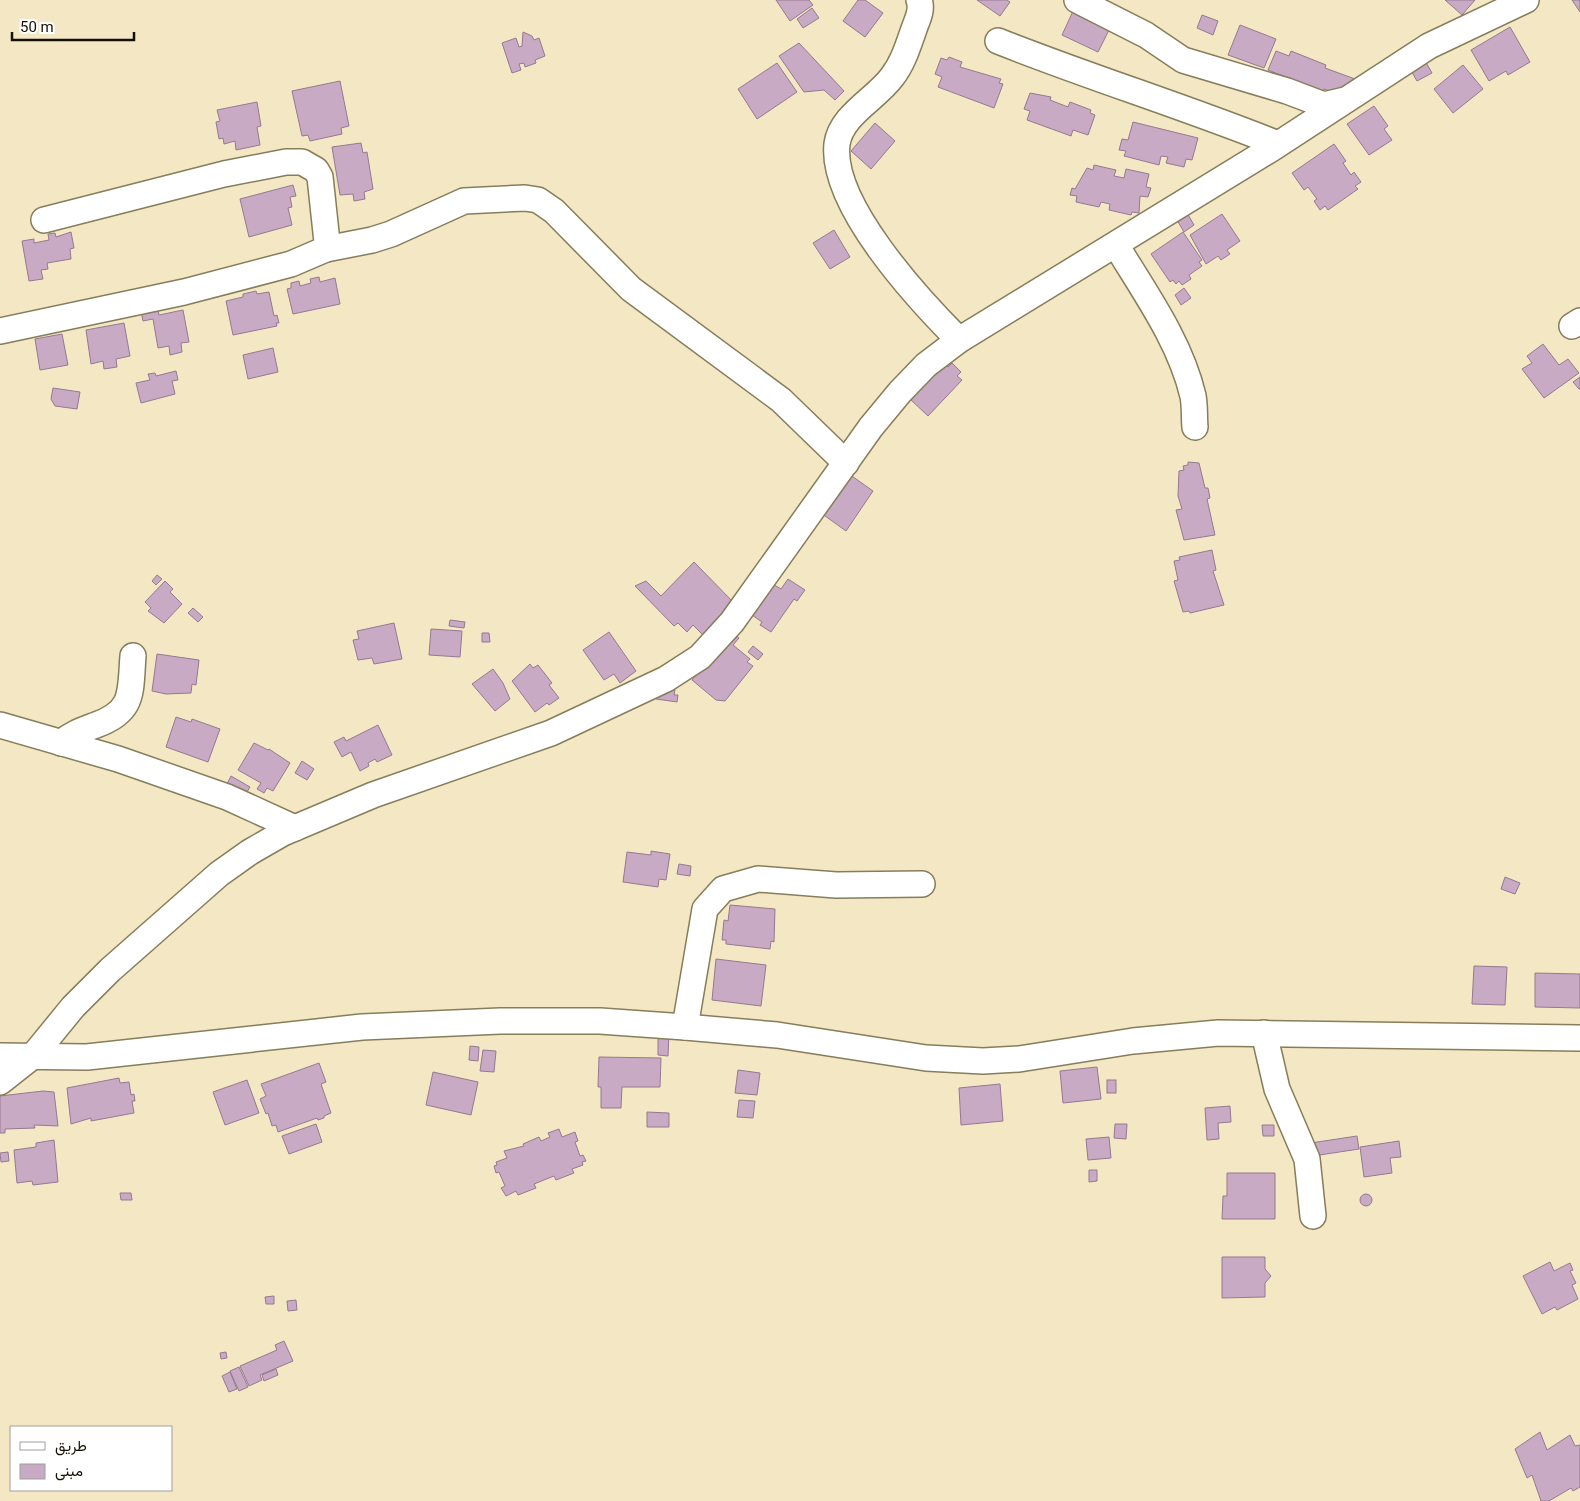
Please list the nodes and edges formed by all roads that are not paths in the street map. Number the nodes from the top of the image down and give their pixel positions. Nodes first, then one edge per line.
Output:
1 (919, 0) edge
2 (1077, 0) edge
3 (1526, 0) edge
4 (998, 41) dead end
5 (1350, 99) junction
6 (1278, 144) junction
7 (44, 220) dead end
8 (1116, 245) junction
9 (326, 249) junction
10 (0, 331) edge
11 (958, 340) junction
12 (1195, 427) dead end
13 (846, 463) junction
14 (133, 656) dead end
15 (0, 725) edge
16 (60, 742) junction
17 (296, 828) junction
18 (922, 884) dead end
19 (686, 1027) junction
20 (1264, 1033) junction
21 (1580, 1038) edge
22 (0, 1056) edge
23 (33, 1056) junction
24 (0, 1082) edge
25 (1313, 1216) dead end

1 - 11 street
2 - 5 street
3 - 5 street
4 - 6 street
5 - 6 street
6 - 8 street
7 - 9 street
8 - 11 street
8 - 12 street
9 - 10 street
9 - 13 street
11 - 13 street
13 - 17 street
14 - 16 street
15 - 16 street
16 - 17 street
17 - 23 street
18 - 19 street
19 - 20 street
19 - 23 street
20 - 21 street
20 - 25 street
22 - 23 street
23 - 24 street

